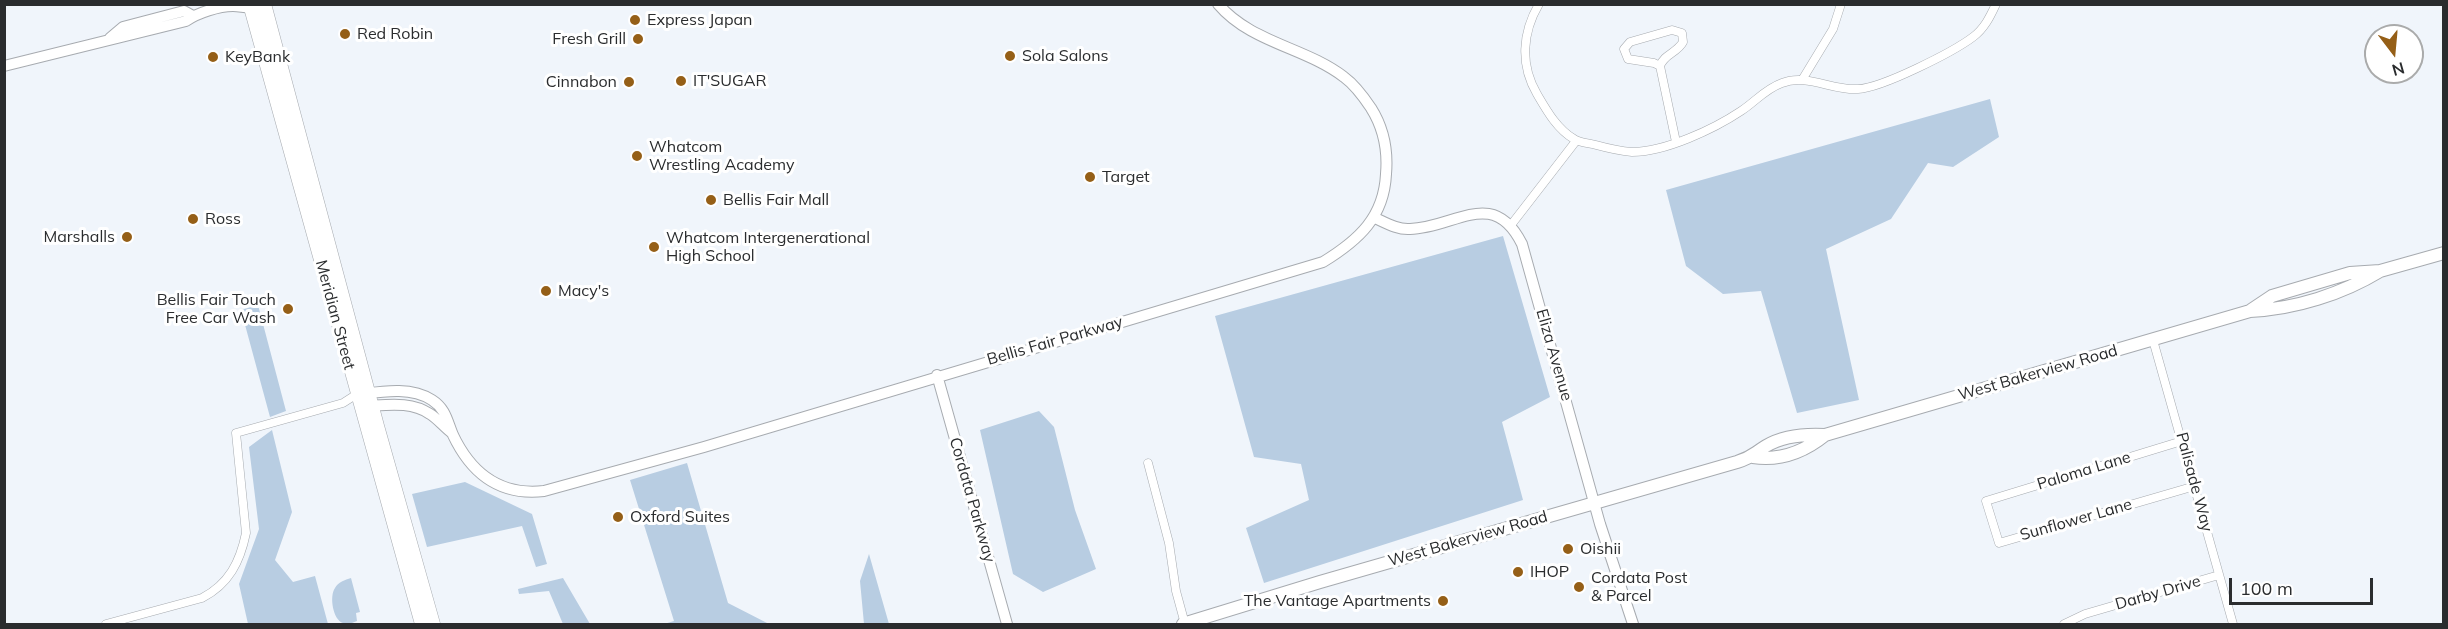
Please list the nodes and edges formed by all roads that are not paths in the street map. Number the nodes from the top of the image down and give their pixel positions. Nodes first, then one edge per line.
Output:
1 (1218, 4) edge
2 (1539, 4) edge
3 (1841, 4) edge
4 (1996, 4) edge
5 (232, 5) edge
6 (257, 5) edge
7 (4, 66) edge
8 (1660, 66) junction
9 (1802, 80) junction
10 (1576, 141) junction
11 (1676, 142) junction
12 (296, 170) junction
13 (1375, 218) junction
14 (1510, 225) junction
15 (326, 236) junction
16 (2444, 253) edge
17 (2153, 340) junction
18 (938, 375) junction
19 (364, 400) junction
20 (343, 403) junction
21 (2182, 441) junction
22 (1148, 463) dead end
23 (2195, 486) junction
24 (1986, 501) joint
25 (1595, 502) junction
26 (393, 522) junction
27 (2219, 575) junction
28 (429, 608) junction
29 (106, 624) edge
30 (422, 624) edge
31 (433, 624) edge
32 (1007, 624) edge
33 (1184, 624) edge
34 (1633, 624) edge
35 (2064, 624) edge
36 (2233, 624) edge

1 - 13 street, Bellis Fair Parkway
2 - 10 street
3 - 9 street
4 - 9 street
5 - 6 street
5 - 7 street
6 - 12 highway, Meridian Street
6 - 15 highway, Meridian Street
8 - 8 street
8 - 11 street
9 - 11 street
10 - 11 street
10 - 14 street
12 - 15 highway
12 - 19 highway, Meridian Street
13 - 14 street
13 - 18 street, Bellis Fair Parkway
14 - 25 street, Eliza Avenue
15 - 19 highway, Meridian Street
16 - 17 main road, West Bakerview Road
17 - 21 street, Palisade Way
17 - 25 main road, West Bakerview Road
18 - 19 street, Bellis Fair Parkway
18 - 32 street, Cordata Parkway
19 - 20 street, Bellis Fair Parkway
19 - 20 street, Bellis Fair Parkway
19 - 26 highway, Meridian Street
19 - 28 highway, Meridian Street
20 - 29 street
21 - 23 street, Palisade Way
21 - 24 street, Paloma Lane
22 - 33 street
23 - 24 street, Sunflower Lane
23 - 27 street, Palisade Way
25 - 33 main road, West Bakerview Road
25 - 34 street, Eliza Avenue
26 - 28 highway
26 - 30 highway, Meridian Street
27 - 35 street, Darby Drive
27 - 36 street, Palisade Way
28 - 31 highway, Meridian Street

